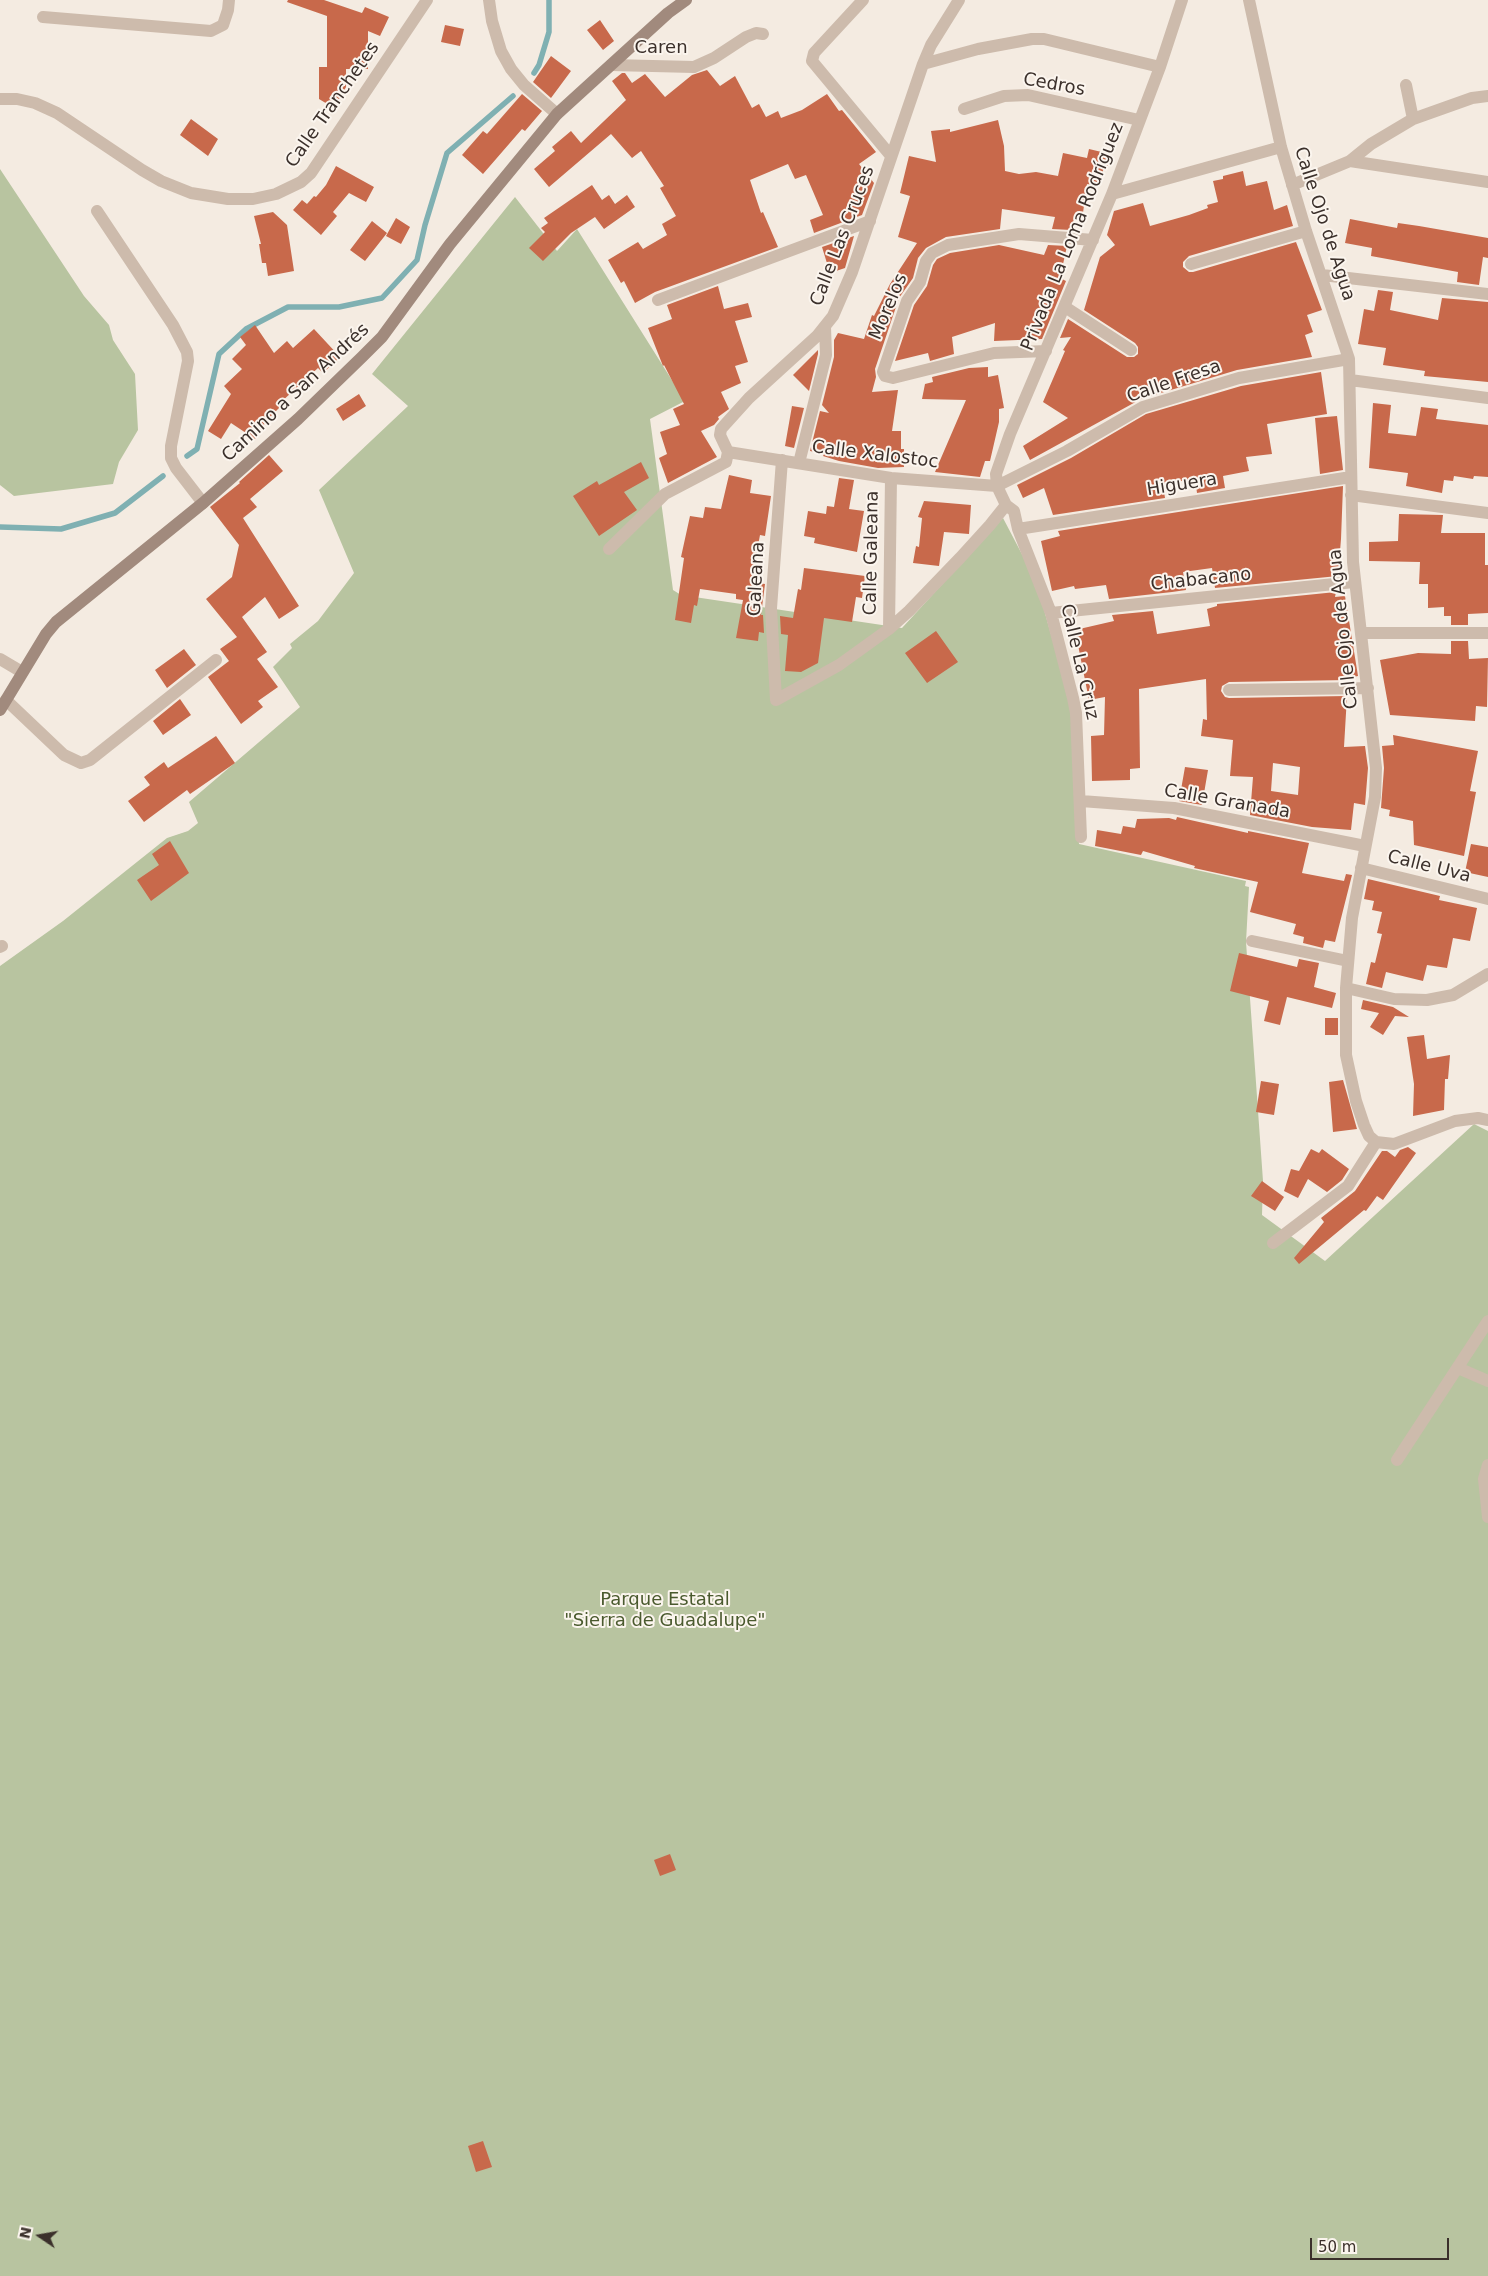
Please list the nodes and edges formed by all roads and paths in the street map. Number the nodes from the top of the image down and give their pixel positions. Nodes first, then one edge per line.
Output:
1 (229, 0) edge
2 (427, 0) edge
3 (490, 0) edge
4 (686, 0) edge
5 (863, 0) edge
6 (959, 0) edge
7 (1182, 0) edge
8 (1249, 0) edge
9 (42, 17) dead end
10 (763, 34) dead end
11 (922, 64) junction
12 (612, 65) junction
13 (1160, 67) junction
14 (1406, 85) dead end
15 (1488, 96) edge
16 (0, 99) edge
17 (964, 109) dead end
18 (557, 114) junction
19 (1139, 120) junction
20 (1413, 120) junction
21 (1281, 148) junction
22 (891, 156) junction
23 (1350, 161) junction
24 (1488, 182) edge
25 (1292, 185) junction
26 (1112, 194) junction
27 (97, 211) dead end
28 (870, 221) junction
29 (1306, 231) junction
30 (1093, 240) junction
31 (1191, 264) dead end
32 (1322, 275) junction
33 (1488, 294) edge
34 (658, 300) dead end
35 (1065, 307) junction
36 (826, 327) junction
37 (1131, 350) dead end
38 (1046, 351) junction
39 (1349, 359) junction
40 (1350, 380) junction
41 (1488, 398) edge
42 (728, 452) junction
43 (782, 460) junction
44 (799, 463) junction
45 (1351, 477) junction
46 (891, 478) junction
47 (997, 486) junction
48 (1351, 495) junction
49 (203, 503) junction
50 (1006, 505) junction
51 (1488, 513) edge
52 (1018, 528) junction
53 (609, 549) dead end
54 (1354, 582) junction
55 (1051, 613) junction
56 (889, 629) junction
57 (1361, 633) junction
58 (1488, 633) edge
59 (0, 659) edge
60 (216, 660) dead end
61 (22, 672) junction
62 (1368, 688) junction
63 (1229, 690) dead end
64 (3, 705) edge
65 (1081, 801) junction
66 (1081, 837) dead end
67 (1365, 846) junction
68 (1361, 868) junction
69 (1488, 899) edge
70 (1252, 941) dead end
71 (1348, 961) junction
72 (1488, 974) edge
73 (1346, 988) junction
74 (1488, 1120) edge
75 (1376, 1142) junction
76 (1273, 1244) dead end
77 (1488, 1321) edge
78 (1458, 1368) junction
79 (1488, 1380) edge
80 (1397, 1460) dead end
81 (1488, 1465) edge
82 (1488, 1516) edge

1 - 9 street
2 - 16 street, Calle Tranchetes
3 - 18 street
4 - 12 street, Camino a San Andrés
5 - 22 street
6 - 11 street, Calle Las Cruces
7 - 13 street, Privada La Loma Rodríguez
8 - 21 street, Calle Ojo de Agua
10 - 12 street, Caren
11 - 13 street
11 - 22 street, Calle Las Cruces
12 - 18 street, Camino a San Andrés
13 - 19 street, Privada La Loma Rodríguez
14 - 20 street
15 - 20 street
17 - 19 street, Cedros
18 - 49 street, Camino a San Andrés
19 - 26 street, Privada La Loma Rodríguez
20 - 23 street
21 - 25 street, Calle Ojo de Agua
21 - 26 street
22 - 28 street, Calle Las Cruces
23 - 24 street
23 - 25 street
25 - 29 street, Calle Ojo de Agua
26 - 30 street, Privada La Loma Rodríguez
27 - 49 street
28 - 34 street
28 - 36 street, Calle Las Cruces
29 - 31 street
29 - 32 street, Calle Ojo de Agua
30 - 35 street, Privada La Loma Rodríguez
30 - 38 street, Morelos
32 - 33 street
32 - 39 street, Calle Ojo de Agua
35 - 37 street
35 - 38 street, Privada La Loma Rodríguez
36 - 42 street, Calle Las Cruces
36 - 44 street
38 - 47 street, Privada La Loma Rodríguez
39 - 40 street, Calle Ojo de Agua
39 - 47 street, Calle Fresa
40 - 41 street
40 - 45 street, Calle Ojo de Agua
42 - 43 street, Calle Xalostoc
42 - 53 street
43 - 44 street, Calle Xalostoc
43 - 56 street, Galeana
44 - 46 street, Calle Xalostoc
45 - 48 street, Calle Ojo de Agua
45 - 52 street, Higuera
46 - 47 street, Calle Xalostoc
46 - 56 street, Calle Galeana
47 - 50 street
48 - 51 street
48 - 54 street, Calle Ojo de Agua
49 - 61 street, Camino a San Andrés
50 - 52 street, Calle La Cruz
50 - 56 street
52 - 55 street, Calle La Cruz
54 - 55 street, Chabacano
54 - 57 street, Calle Ojo de Agua
55 - 65 street, Calle La Cruz
57 - 58 street
57 - 62 street, Calle Ojo de Agua
59 - 61 street
60 - 64 street
61 - 64 street, Camino a San Andrés
62 - 63 street
62 - 67 street, Calle Ojo de Agua
65 - 66 street, Calle La Cruz
65 - 67 street, Calle Granada
67 - 68 street, Calle Ojo de Agua
68 - 69 street, Calle Uva
68 - 71 street, Calle Ojo de Agua
70 - 71 street
71 - 73 street, Calle Ojo de Agua
72 - 73 street
73 - 75 street, Calle Ojo de Agua
74 - 75 street
75 - 76 street
77 - 78 street
78 - 79 street
78 - 80 street
81 - 82 street

